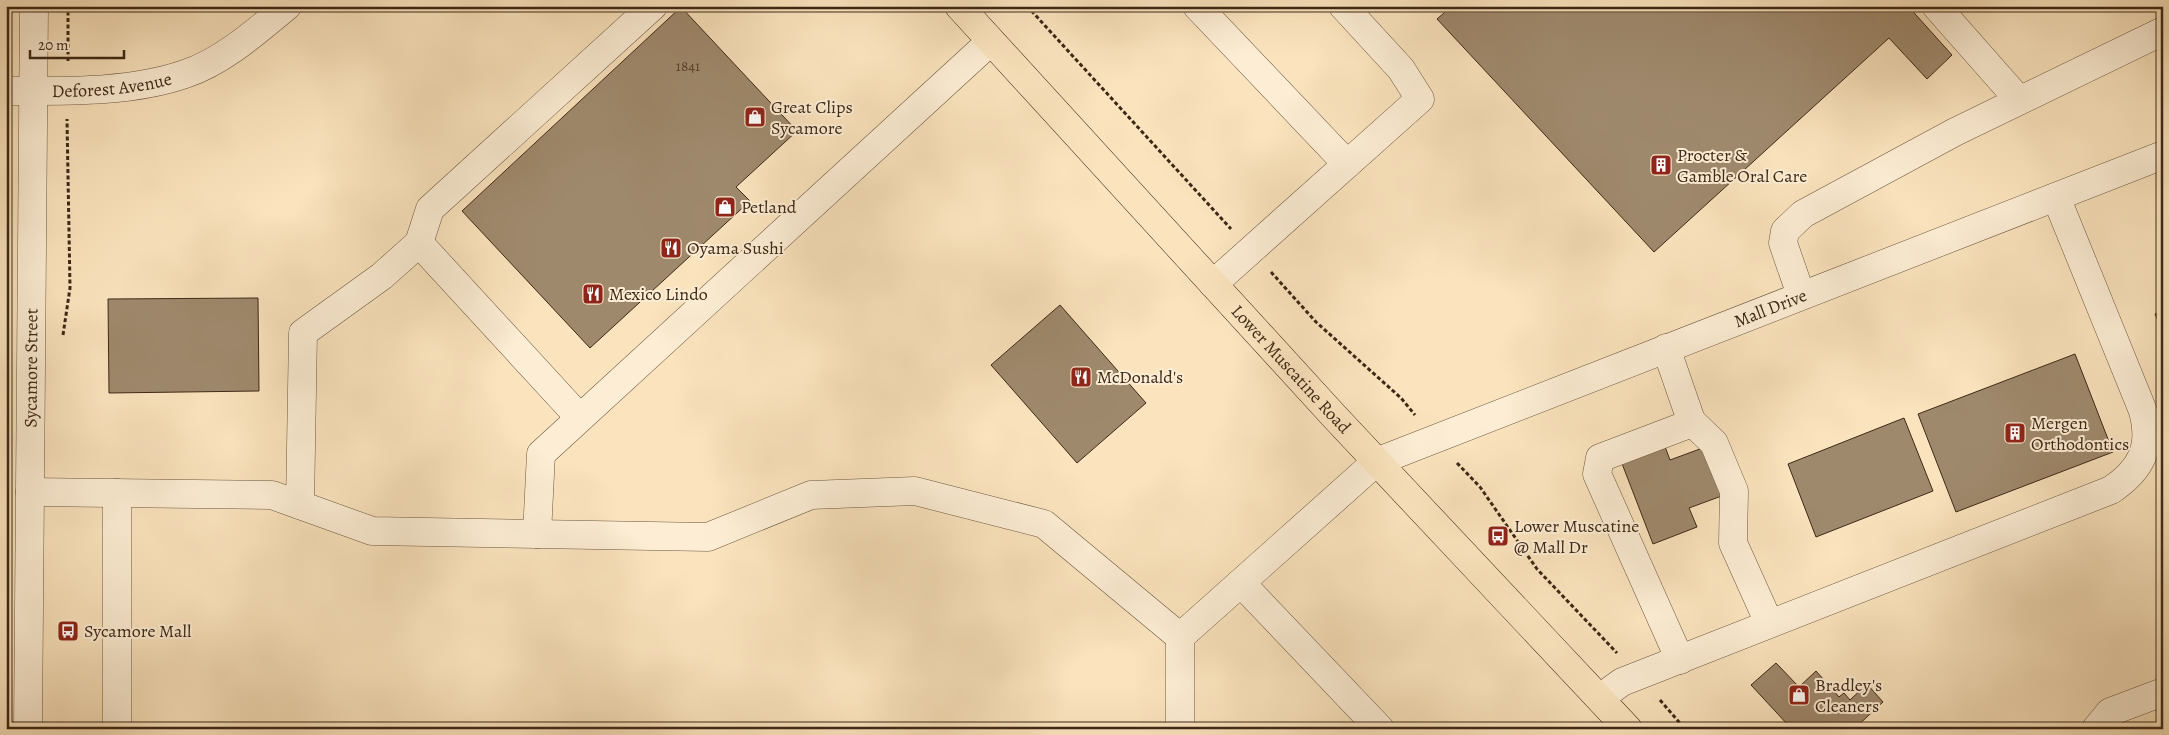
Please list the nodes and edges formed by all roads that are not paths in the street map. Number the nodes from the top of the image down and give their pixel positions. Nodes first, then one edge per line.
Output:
1 (34, 6) edge
2 (286, 6) edge
3 (653, 6) edge
4 (959, 6) edge
5 (1197, 6) edge
6 (1343, 6) edge
7 (1936, 6) edge
8 (2163, 31) edge
9 (990, 42) junction
10 (6, 91) edge
11 (34, 91) junction
12 (2019, 100) junction
13 (2163, 155) edge
14 (1346, 164) junction
15 (2056, 197) junction
16 (419, 243) junction
17 (1213, 284) junction
18 (1801, 296) junction
19 (1666, 348) junction
20 (580, 418) junction
21 (1692, 422) junction
22 (1376, 462) junction
23 (30, 492) junction
24 (117, 493) junction
25 (300, 505) junction
26 (537, 534) junction
27 (1241, 582) junction
28 (1769, 623) junction
29 (1180, 637) junction
30 (1680, 660) junction
31 (2163, 692) edge
32 (1600, 698) junction
33 (28, 729) edge
34 (117, 729) edge
35 (1180, 729) edge
36 (1380, 729) edge
37 (1628, 729) edge
38 (2096, 729) edge

1 - 11 street, Sycamore Street
2 - 11 street, Deforest Avenue
3 - 16 street
4 - 9 main road, Lower Muscatine Road
5 - 14 street
6 - 14 street
7 - 12 street
8 - 12 street
9 - 17 main road, Lower Muscatine Road
9 - 20 street
10 - 11 street, Deforest Avenue
11 - 23 street, Sycamore Street
12 - 18 street
13 - 15 street, Mall Drive
14 - 17 street
15 - 18 street, Mall Drive
15 - 28 street
16 - 20 street
16 - 25 street
17 - 22 main road, Lower Muscatine Road
18 - 19 street, Mall Drive
19 - 21 street
19 - 22 street, Mall Drive
20 - 26 street
21 - 28 street
21 - 30 street
22 - 27 street
22 - 32 main road, Lower Muscatine Road
23 - 24 street
23 - 33 street, Sycamore Street
24 - 25 street
24 - 34 street
25 - 26 street
26 - 29 street
27 - 29 street
27 - 36 street
28 - 30 street
29 - 35 street
30 - 32 street
31 - 38 street
32 - 37 main road, Lower Muscatine Road

